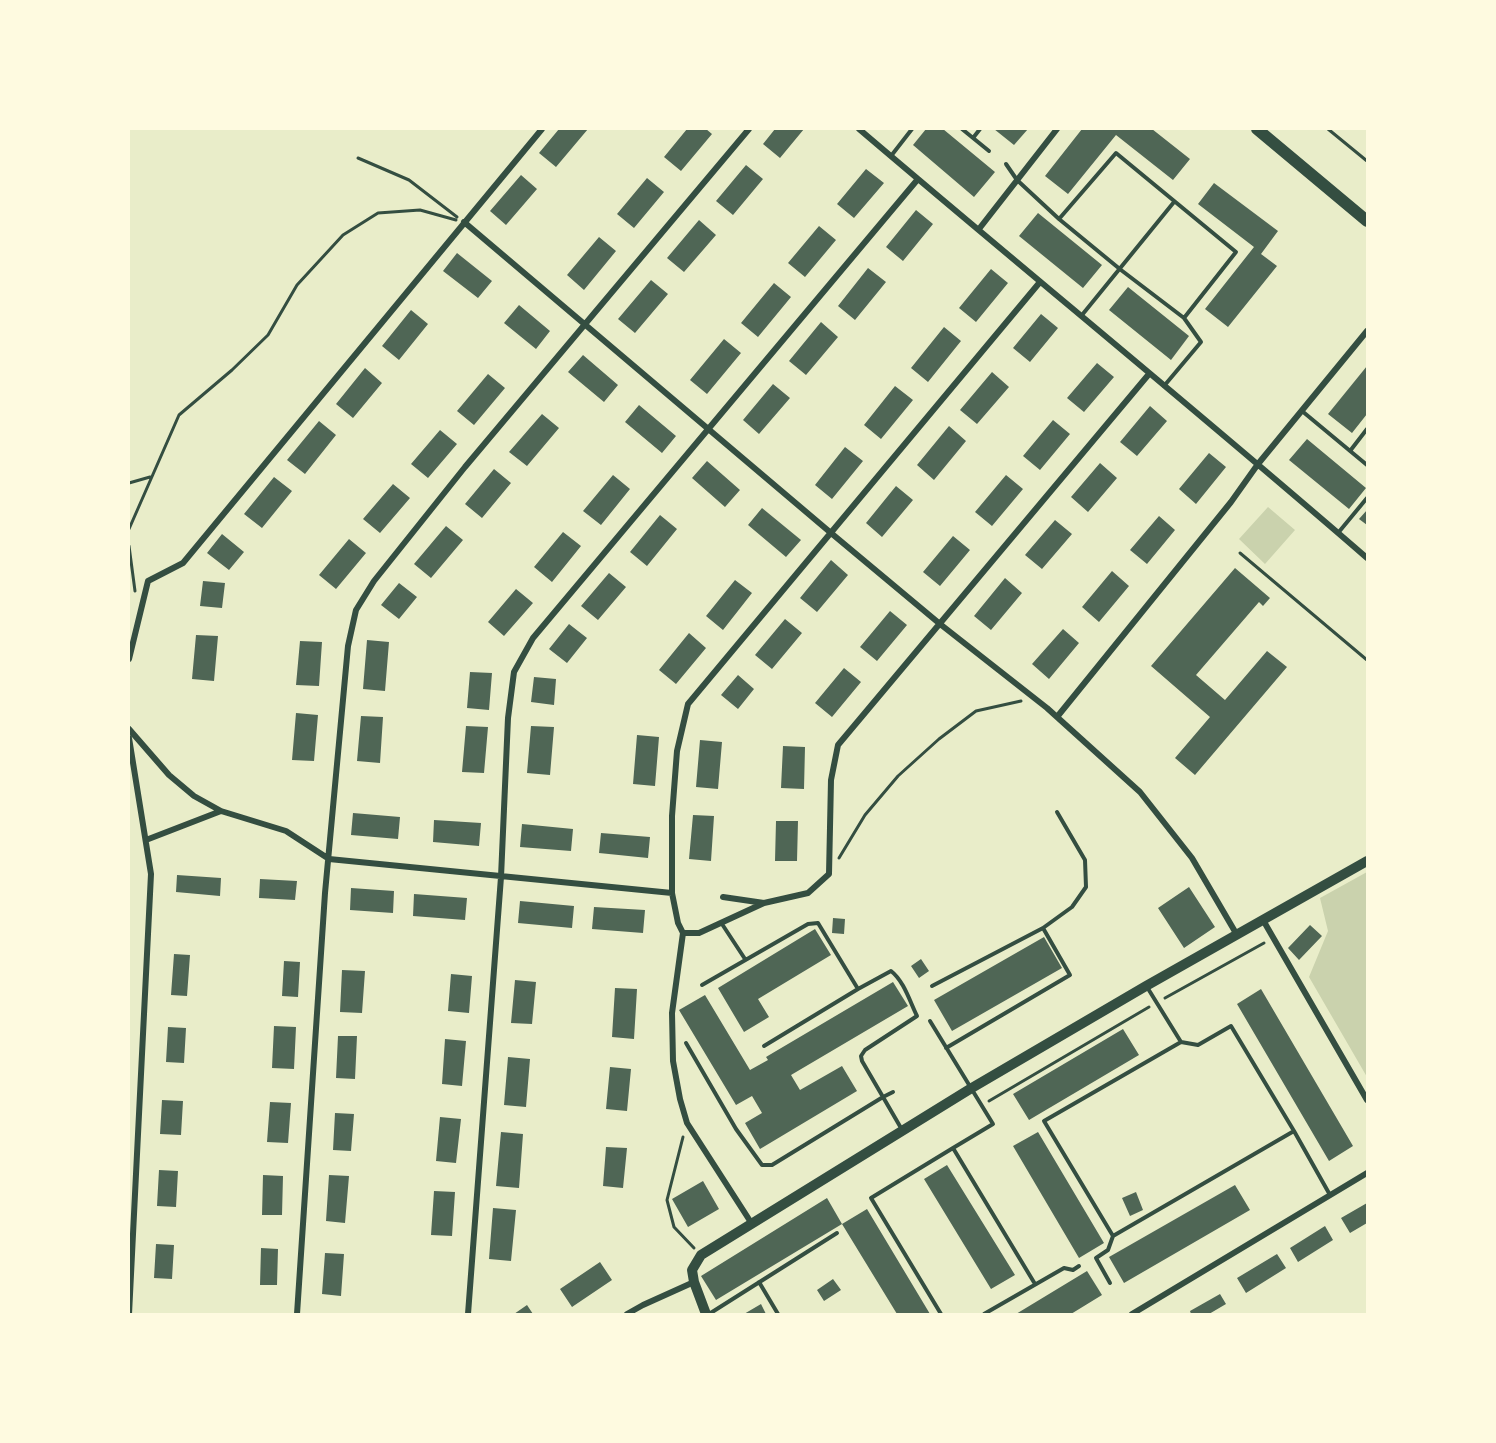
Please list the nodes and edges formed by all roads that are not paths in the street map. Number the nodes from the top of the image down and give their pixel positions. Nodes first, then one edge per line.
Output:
1 (542, 129) edge
2 (749, 129) edge
3 (859, 129) edge
4 (912, 129) edge
5 (962, 129) edge
6 (980, 129) edge
7 (1057, 129) edge
8 (1257, 129) edge
9 (973, 138) junction
10 (989, 151) dead end
11 (891, 156) junction
12 (1006, 164) dead end
13 (918, 179) junction
14 (1017, 180) junction
15 (1174, 202) junction
16 (1059, 219) junction
17 (1367, 220) edge
18 (464, 222) junction
19 (979, 229) junction
20 (1120, 270) junction
21 (1041, 282) junction
22 (1082, 315) junction
23 (1184, 318) junction
24 (585, 324) junction
25 (1367, 331) edge
26 (1149, 374) junction
27 (1164, 386) junction
28 (1302, 411) junction
29 (709, 428) junction
30 (1367, 429) edge
31 (1350, 451) junction
32 (1258, 464) junction
33 (1367, 465) edge
34 (1367, 498) edge
35 (831, 533) junction
36 (1338, 533) junction
37 (1367, 558) edge
38 (940, 624) junction
39 (129, 659) edge
40 (1057, 717) junction
41 (129, 729) edge
42 (129, 738) edge
43 (221, 811) junction
44 (1057, 812) dead end
45 (146, 840) junction
46 (329, 859) junction
47 (1367, 861) edge
48 (501, 877) junction
49 (672, 893) junction
50 (723, 897) dead end
51 (764, 903) junction
52 (1263, 920) junction
53 (722, 924) junction
54 (1043, 928) junction
55 (683, 933) junction
56 (1238, 935) junction
57 (745, 959) junction
58 (702, 985) dead end
59 (932, 986) dead end
60 (1146, 986) junction
61 (858, 989) junction
62 (930, 1021) dead end
63 (1181, 1042) junction
64 (686, 1043) dead end
65 (764, 1046) dead end
66 (946, 1048) junction
67 (970, 1089) junction
68 (893, 1092) dead end
69 (883, 1097) junction
70 (1367, 1100) edge
71 (902, 1130) junction
72 (1294, 1131) junction
73 (953, 1148) junction
74 (1367, 1173) edge
75 (1330, 1195) junction
76 (752, 1224) junction
77 (837, 1233) dead end
78 (1113, 1236) junction
79 (1079, 1266) dead end
80 (694, 1282) junction
81 (759, 1282) junction
82 (1110, 1283) dead end
83 (1035, 1284) junction
84 (129, 1314) edge
85 (297, 1314) edge
86 (468, 1314) edge
87 (627, 1314) edge
88 (708, 1314) edge
89 (778, 1314) edge
90 (941, 1314) edge
91 (984, 1314) edge
92 (1132, 1314) edge

1 - 18 street
2 - 24 street
3 - 11 street
4 - 11 lane
5 - 9 lane
6 - 9 lane
7 - 14 street
8 - 17 main road
9 - 10 lane
11 - 13 street
12 - 14 lane
13 - 19 street
13 - 29 street
14 - 16 lane
14 - 19 street
15 - 16 lane
15 - 20 lane
15 - 23 lane
16 - 20 lane
18 - 24 street
18 - 39 street
19 - 21 street
20 - 22 lane
20 - 23 lane
21 - 22 street
21 - 35 street
22 - 26 street
23 - 27 lane
24 - 29 street
24 - 46 street
25 - 28 street
26 - 27 street
26 - 38 street
27 - 32 street
28 - 31 lane
28 - 32 street
29 - 35 street
29 - 48 street
30 - 31 lane
31 - 33 lane
32 - 36 street
32 - 40 street
34 - 36 lane
35 - 38 street
35 - 49 street
36 - 37 street
38 - 40 street
38 - 51 street
40 - 56 street
41 - 43 street
42 - 45 street
43 - 45 street
43 - 46 street
44 - 54 lane
45 - 84 street
46 - 48 street
46 - 85 street
47 - 52 street
48 - 49 street
48 - 86 street
49 - 55 street
50 - 51 street
51 - 53 street
52 - 56 street
52 - 70 street
53 - 55 street
53 - 57 lane
54 - 59 lane
54 - 66 lane
55 - 76 street
56 - 60 street
57 - 58 lane
57 - 61 lane
60 - 63 lane
60 - 67 street
61 - 65 lane
61 - 69 lane
62 - 66 lane
63 - 72 lane
63 - 78 lane
64 - 69 lane
66 - 67 lane
67 - 71 street
67 - 73 lane
68 - 69 lane
69 - 71 lane
71 - 76 street
72 - 75 lane
72 - 78 lane
73 - 83 lane
73 - 90 lane
74 - 75 street
75 - 92 street
76 - 80 street
77 - 81 lane
78 - 82 lane
79 - 83 lane
80 - 87 street
80 - 88 street
81 - 88 lane
81 - 89 lane
83 - 91 lane

